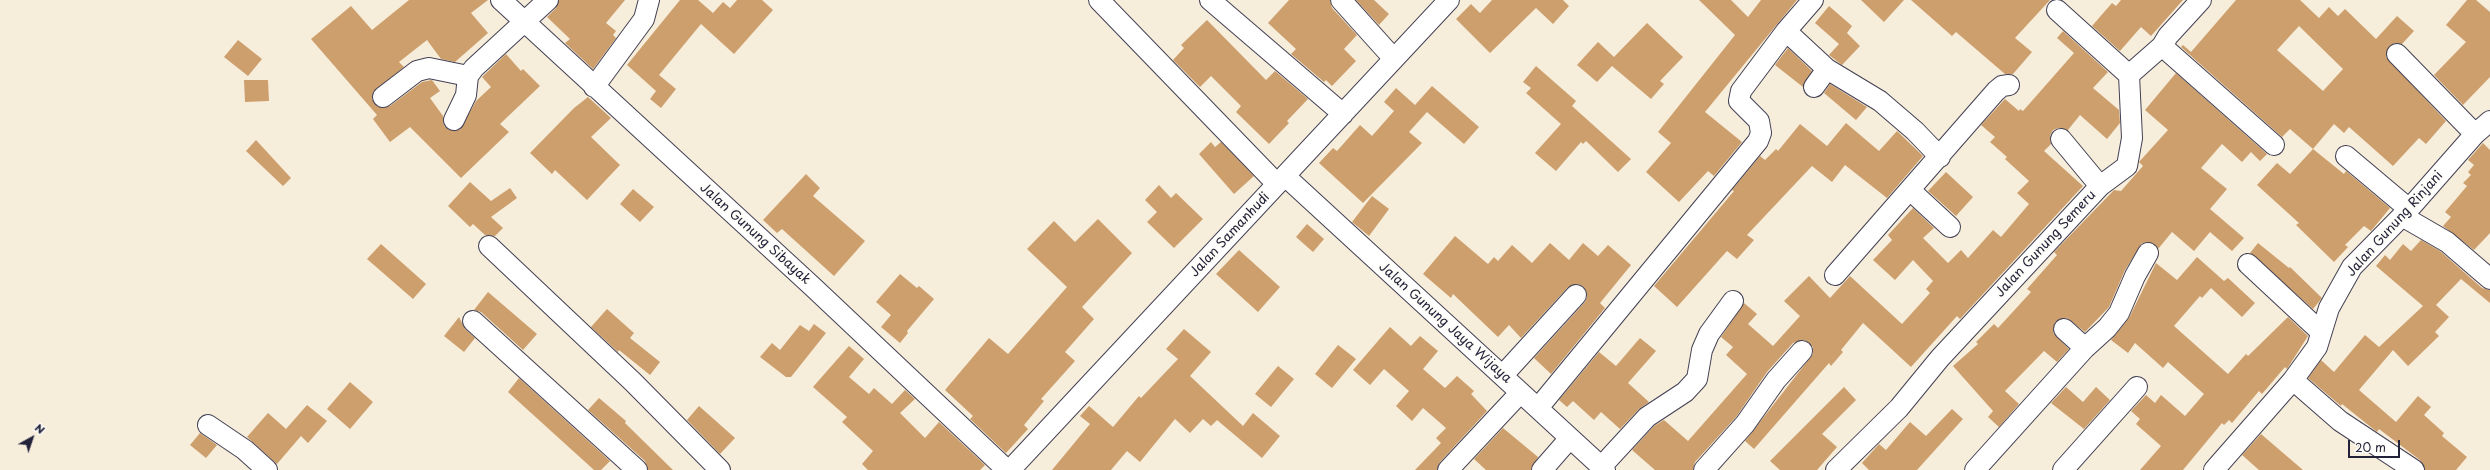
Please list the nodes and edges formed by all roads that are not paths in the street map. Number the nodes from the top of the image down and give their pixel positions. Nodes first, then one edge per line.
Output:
1 (501, 0) edge
2 (548, 0) edge
3 (649, 0) edge
4 (1099, 0) edge
5 (1210, 0) edge
6 (1341, 0) edge
7 (1449, 0) edge
8 (1813, 0) edge
9 (2201, 0) edge
10 (2057, 10) dead end
11 (524, 23) junction
12 (1786, 31) junction
13 (2162, 46) junction
14 (2397, 54) dead end
15 (1394, 59) junction
16 (1827, 69) junction
17 (2129, 75) junction
18 (468, 76) junction
19 (2008, 85) dead end
20 (594, 87) junction
21 (1814, 87) dead end
22 (383, 97) dead end
23 (1343, 114) junction
24 (454, 120) dead end
25 (2484, 130) edge
26 (2061, 140) dead end
27 (2274, 145) dead end
28 (2346, 156) dead end
29 (1940, 157) junction
30 (1281, 180) junction
31 (2100, 186) junction
32 (1911, 191) junction
33 (2406, 212) junction
34 (1950, 227) dead end
35 (489, 246) dead end
36 (2148, 253) dead end
37 (2248, 264) dead end
38 (1835, 275) dead end
39 (2490, 279) edge
40 (1576, 295) dead end
41 (1733, 301) dead end
42 (473, 321) dead end
43 (2064, 329) dead end
44 (2321, 332) junction
45 (2085, 348) junction
46 (1802, 350) dead end
47 (1503, 375) junction
48 (2293, 380) junction
49 (2137, 387) dead end
50 (1520, 393) junction
51 (1538, 408) junction
52 (208, 425) dead end
53 (1570, 438) junction
54 (1014, 468) edge
55 (1603, 468) edge
56 (267, 470) edge
57 (637, 470) edge
58 (720, 470) edge
59 (1448, 470) edge
60 (1542, 470) edge
61 (1704, 470) edge
62 (1836, 470) edge
63 (1975, 470) edge
64 (2063, 470) edge
65 (2214, 470) edge
66 (2414, 470) edge

1 - 11 street, Jalan Gunung Sibayak
2 - 11 street
3 - 20 street
4 - 30 street, Jalan Gunung Jaya Wijaya
5 - 23 street
6 - 15 street
7 - 15 street, Jalan Samanhudi
8 - 12 street
9 - 13 street
10 - 17 street
11 - 18 street
11 - 20 street, Jalan Gunung Sibayak
12 - 16 street
12 - 51 street
13 - 17 street
13 - 27 street
14 - 25 street
15 - 23 street, Jalan Samanhudi
16 - 21 street
16 - 29 street
17 - 31 street, Jalan Gunung Semeru
18 - 22 street
18 - 24 street
19 - 29 street
20 - 54 street, Jalan Gunung Sibayak
23 - 30 street, Jalan Samanhudi
25 - 33 street, Jalan Gunung Rinjani
26 - 31 street
28 - 33 street
29 - 32 street
30 - 47 street, Jalan Gunung Jaya Wijaya
30 - 54 street, Jalan Samanhudi
31 - 62 street, Jalan Gunung Semeru
32 - 34 street
32 - 38 street
33 - 39 street
33 - 44 street, Jalan Gunung Rinjani
35 - 58 street
36 - 45 street
37 - 44 street
40 - 47 street
41 - 55 street
42 - 57 street
43 - 45 street
44 - 48 street, Jalan Gunung Rinjani
45 - 63 street
46 - 61 street
47 - 50 street, Jalan Gunung Jaya Wijaya
48 - 65 street, Jalan Gunung Rinjani
48 - 66 street
49 - 64 street
50 - 51 street, Jalan Gunung Jaya Wijaya
50 - 59 street
51 - 53 street, Jalan Gunung Jaya Wijaya
52 - 56 street
53 - 55 street, Jalan Gunung Jaya Wijaya
53 - 60 street

